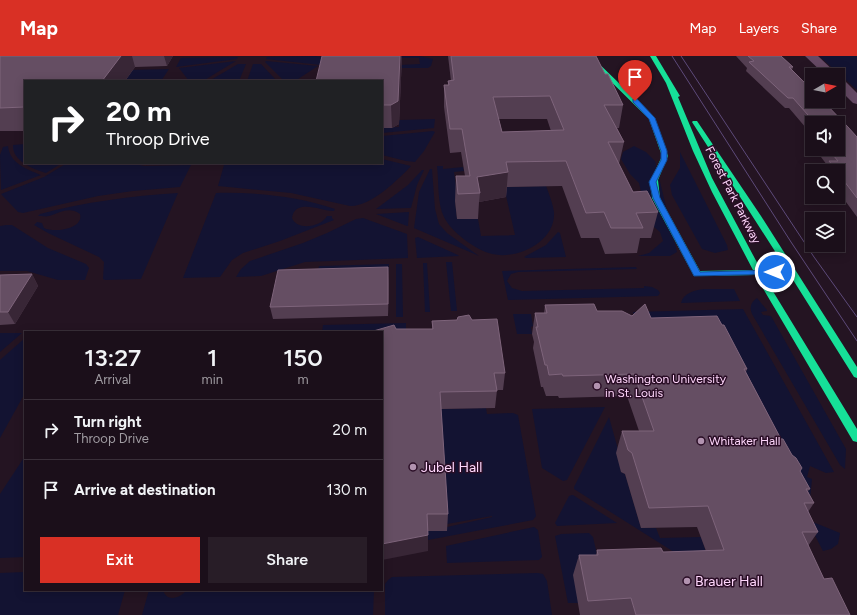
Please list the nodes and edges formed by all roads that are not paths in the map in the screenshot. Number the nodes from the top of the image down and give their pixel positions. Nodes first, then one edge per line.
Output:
1 (588, 56) edge
2 (652, 56) edge
3 (811, 56) edge
4 (824, 68) edge
5 (668, 83) junction
6 (845, 88) edge
7 (857, 100) edge
8 (759, 272) junction
9 (791, 272) junction
10 (857, 375) edge
11 (857, 438) edge

1 - 8 main road
2 - 5 main road, Forest Park Parkway
3 - 4 street
5 - 8 main road, Forest Park Parkway
5 - 9 main road, Forest Park Parkway
6 - 7 street
8 - 9 main road
8 - 11 main road, Forest Park Parkway
9 - 10 main road, Forest Park Parkway

